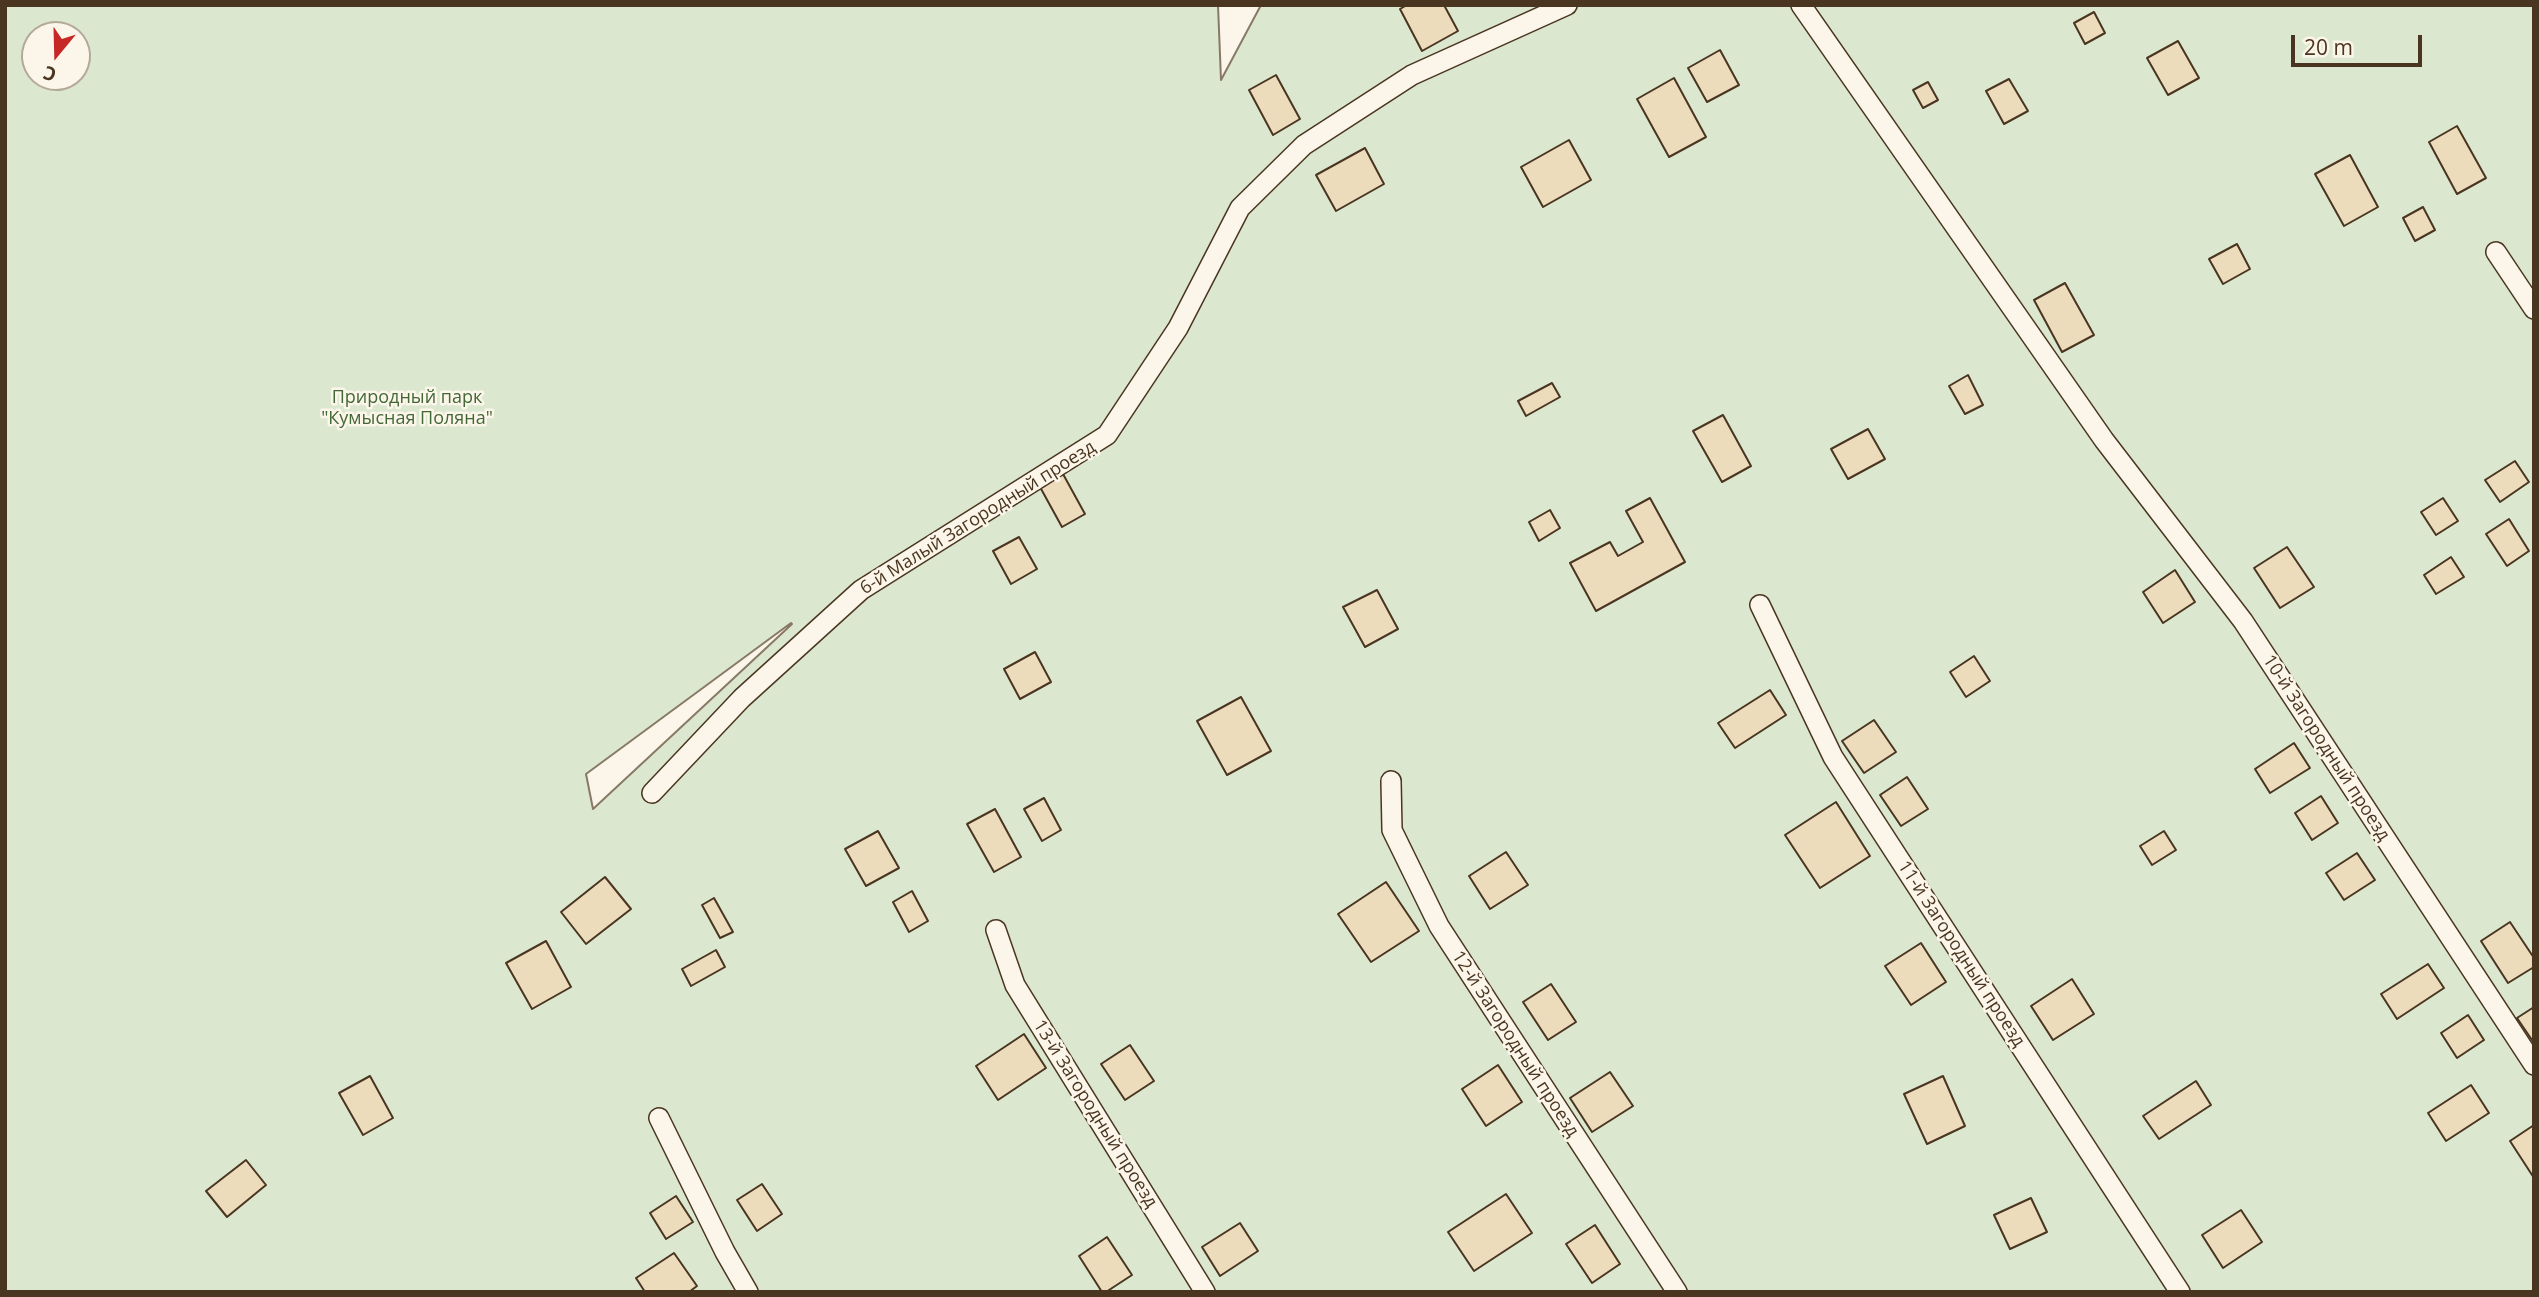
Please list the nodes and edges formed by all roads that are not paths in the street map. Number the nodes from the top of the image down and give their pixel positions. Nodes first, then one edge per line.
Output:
1 (1567, 5) edge
2 (1801, 5) edge
3 (2496, 252) dead end
4 (2534, 309) edge
5 (1759, 606) dead end
6 (1391, 781) dead end
7 (652, 793) dead end
8 (996, 930) dead end
9 (2534, 1065) edge
10 (660, 1118) dead end
11 (748, 1292) edge
12 (1205, 1292) edge
13 (1677, 1292) edge
14 (2180, 1292) edge

1 - 7 lane, 6-й Малый Загородный проезд
2 - 9 lane, 10-й Загородный проезд
3 - 4 lane
5 - 14 lane, 11-й Загородный проезд
6 - 13 lane, 12-й Загородный проезд
8 - 12 lane, 13-й Загородный проезд
10 - 11 lane

